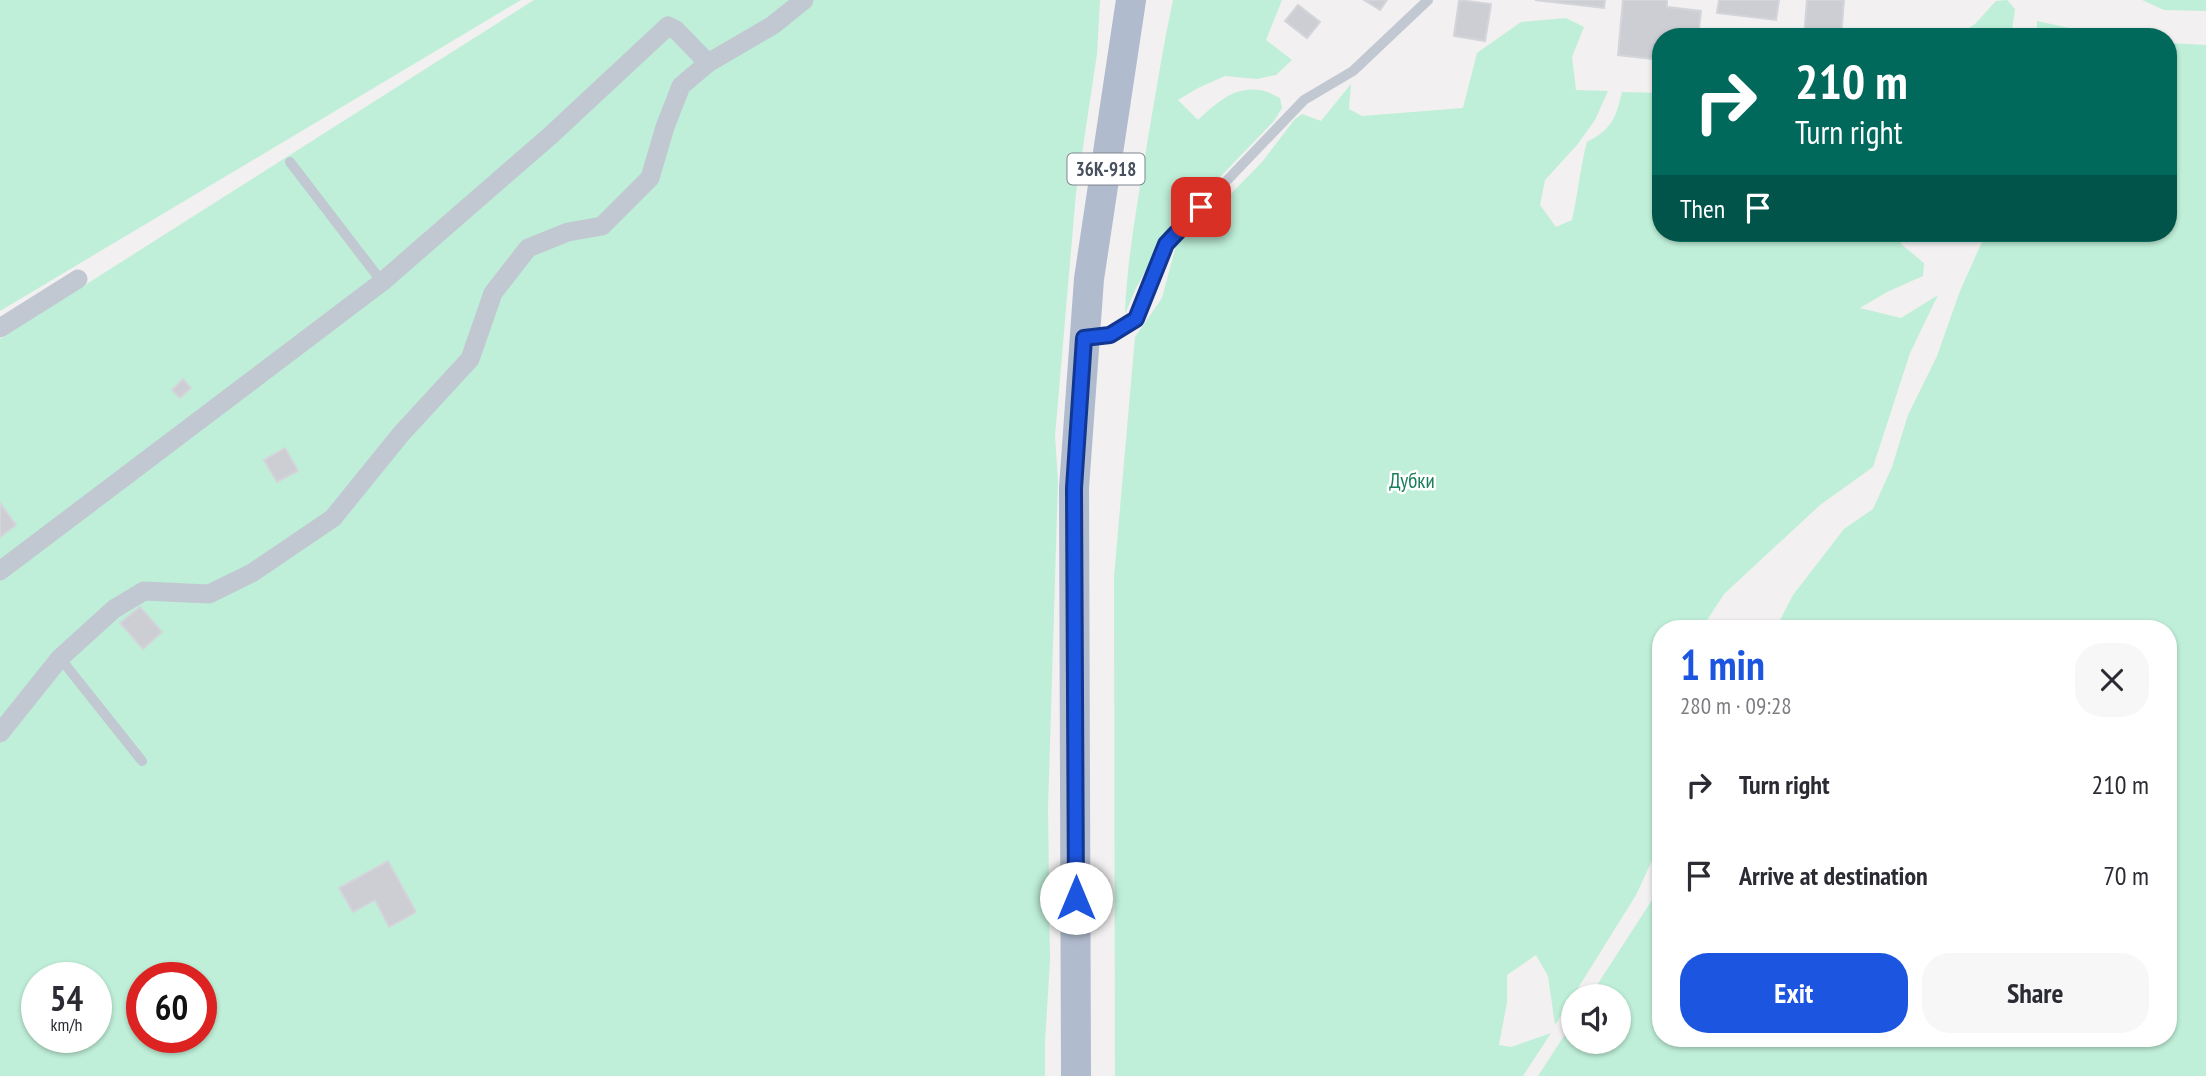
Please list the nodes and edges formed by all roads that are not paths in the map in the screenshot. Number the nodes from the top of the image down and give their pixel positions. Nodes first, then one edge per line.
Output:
1 (804, 0) edge
2 (1131, 0) edge
3 (1428, 0) edge
4 (708, 63) junction
5 (290, 162) dead end
6 (78, 279) dead end
7 (382, 282) junction
8 (0, 328) edge
9 (1084, 338) junction
10 (0, 571) edge
11 (60, 658) junction
12 (0, 733) edge
13 (142, 761) dead end
14 (1076, 1076) edge

1 - 4 street
2 - 9 main road, 36К-918
3 - 9 lane
4 - 7 street
4 - 11 street
5 - 7 lane
6 - 8 street
7 - 10 street
9 - 14 main road, 36К-918
11 - 12 street
11 - 13 lane

